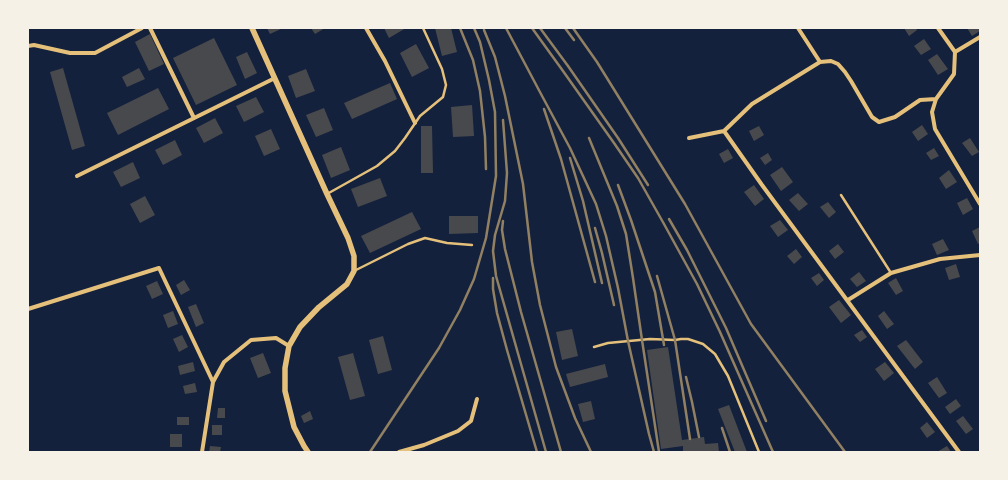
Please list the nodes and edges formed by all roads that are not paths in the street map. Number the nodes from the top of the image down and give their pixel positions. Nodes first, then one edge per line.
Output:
1 (142, 28) edge
2 (150, 28) edge
3 (252, 28) edge
4 (366, 28) edge
5 (423, 28) edge
6 (798, 28) edge
7 (938, 28) edge
8 (980, 37) edge
9 (28, 46) edge
10 (956, 52) junction
11 (820, 62) junction
12 (275, 78) junction
13 (936, 99) junction
14 (194, 118) junction
15 (416, 123) junction
16 (724, 131) junction
17 (689, 138) dead end
18 (77, 176) dead end
19 (327, 194) junction
20 (841, 195) dead end
21 (980, 204) edge
22 (472, 245) dead end
23 (980, 255) edge
24 (354, 271) junction
25 (891, 273) junction
26 (848, 300) junction
27 (28, 309) edge
28 (289, 346) junction
29 (594, 347) dead end
30 (213, 382) junction
31 (477, 399) dead end
32 (202, 452) edge
33 (308, 452) edge
34 (399, 452) edge
35 (759, 452) edge
36 (959, 452) edge

1 - 9 street
2 - 14 street
3 - 12 street
4 - 15 street
5 - 15 lane
6 - 11 street
7 - 10 street
8 - 10 street
10 - 13 street
11 - 13 street
11 - 16 street
12 - 14 street
12 - 19 street
13 - 21 street
14 - 18 street
15 - 19 lane
16 - 17 street
16 - 26 street
19 - 24 street
20 - 25 lane
22 - 24 lane
23 - 25 street
24 - 28 street
25 - 26 street
26 - 36 street
27 - 30 street
28 - 30 street
28 - 33 street
29 - 35 lane
30 - 32 street
31 - 34 street

